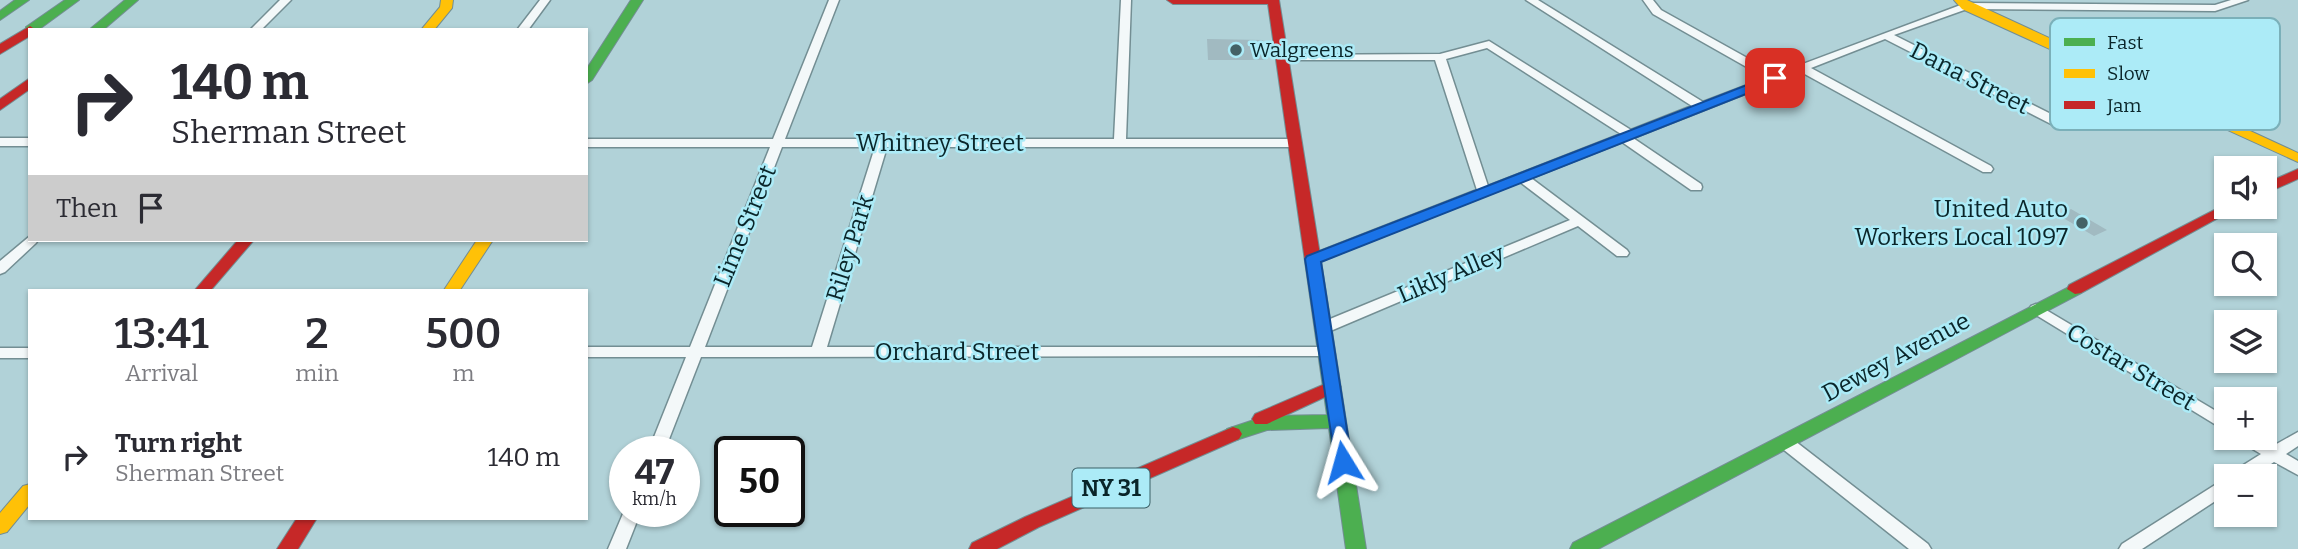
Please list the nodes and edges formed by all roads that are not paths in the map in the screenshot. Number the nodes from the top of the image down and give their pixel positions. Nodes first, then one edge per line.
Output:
1 (23, 0) edge
2 (73, 0) edge
3 (132, 0) edge
4 (286, 0) edge
5 (447, 0) edge
6 (545, 0) edge
7 (637, 0) edge
8 (834, 0) edge
9 (1126, 0) edge
10 (1173, 0) edge
11 (1273, 0) edge
12 (1531, 0) edge
13 (1648, 0) edge
14 (2243, 0) edge
15 (1963, 3) edge
16 (2101, 4) edge
17 (0, 16) edge
18 (33, 28) edge
19 (97, 28) edge
20 (257, 28) edge
21 (429, 28) edge
22 (524, 28) edge
23 (28, 31) edge
24 (1885, 35) junction
25 (2050, 43) edge
26 (0, 50) edge
27 (1281, 57) junction
28 (1440, 57) junction
29 (1803, 68) junction
30 (588, 77) edge
31 (1775, 78) junction
32 (28, 84) edge
33 (0, 106) edge
34 (1702, 107) junction
35 (2050, 118) edge
36 (2237, 130) edge
37 (1627, 136) junction
38 (0, 142) edge
39 (28, 142) edge
40 (588, 143) edge
41 (778, 143) junction
42 (882, 143) junction
43 (1120, 143) junction
44 (1294, 143) junction
45 (2298, 158) edge
46 (1987, 169) dead end
47 (2298, 173) edge
48 (1521, 177) junction
49 (2277, 184) edge
50 (1696, 187) dead end
51 (1484, 192) junction
52 (2214, 216) edge
53 (1579, 221) junction
54 (29, 242) edge
55 (244, 242) edge
56 (484, 242) edge
57 (1622, 253) dead end
58 (1313, 259) junction
59 (0, 269) edge
60 (204, 289) edge
61 (453, 289) edge
62 (2036, 309) junction
63 (1323, 328) junction
64 (588, 352) edge
65 (695, 352) junction
66 (818, 352) junction
67 (1327, 352) junction
68 (0, 353) edge
69 (28, 353) edge
70 (1332, 387) junction
71 (2214, 418) edge
72 (1337, 421) junction
73 (1244, 429) junction
74 (662, 436) edge
75 (2298, 438) edge
76 (1785, 442) junction
77 (2267, 450) edge
78 (2274, 454) junction
79 (2259, 464) edge
80 (2298, 469) edge
81 (28, 493) edge
82 (2214, 493) edge
83 (306, 520) edge
84 (0, 526) edge
85 (626, 527) edge
86 (287, 549) edge
87 (617, 549) edge
88 (979, 549) edge
89 (1356, 549) edge
90 (1580, 549) edge
91 (1922, 549) edge
92 (2128, 549) edge

1 - 17 main road
2 - 18 main road
3 - 19 main road
4 - 20 street
5 - 21 main road
6 - 22 street
7 - 30 main road
8 - 41 street, Lime Street
9 - 43 street
10 - 11 main road
11 - 27 main road
12 - 34 street
13 - 31 street
14 - 16 street
15 - 16 street
15 - 24 street
15 - 25 main road
23 - 26 main road
24 - 29 street
24 - 35 street, Dana Street
27 - 28 street
27 - 44 main road
28 - 37 street
28 - 51 street
29 - 31 street
29 - 46 street
31 - 34 street
32 - 33 main road
34 - 37 street
36 - 45 main road
37 - 48 street
37 - 50 street
38 - 39 street
40 - 41 street, Whitney Street
41 - 42 street, Whitney Street
41 - 65 street, Lime Street
42 - 43 street, Whitney Street
42 - 66 street, Riley Park
43 - 44 street, Whitney Street
44 - 58 main road
47 - 49 main road
48 - 51 street
48 - 53 street
51 - 58 street
52 - 62 main road, Dewey Avenue
53 - 57 street
53 - 63 street, Likly Alley
54 - 59 street
55 - 60 main road
56 - 61 main road
58 - 63 main road
62 - 71 street, Costar Street
62 - 76 main road, Dewey Avenue
63 - 67 main road
64 - 65 street, Orchard Street
65 - 66 street, Orchard Street
65 - 74 street, Lime Street
66 - 67 street, Orchard Street
67 - 70 main road
68 - 69 street
70 - 72 main road
70 - 73 main road, NY 31
72 - 73 main road, NY 31
72 - 89 main road
73 - 88 main road, NY 31
75 - 78 street
76 - 90 main road, Dewey Avenue
76 - 91 street
77 - 78 street
78 - 79 street
78 - 80 street
81 - 84 main road
82 - 92 street
83 - 86 main road
85 - 87 street

